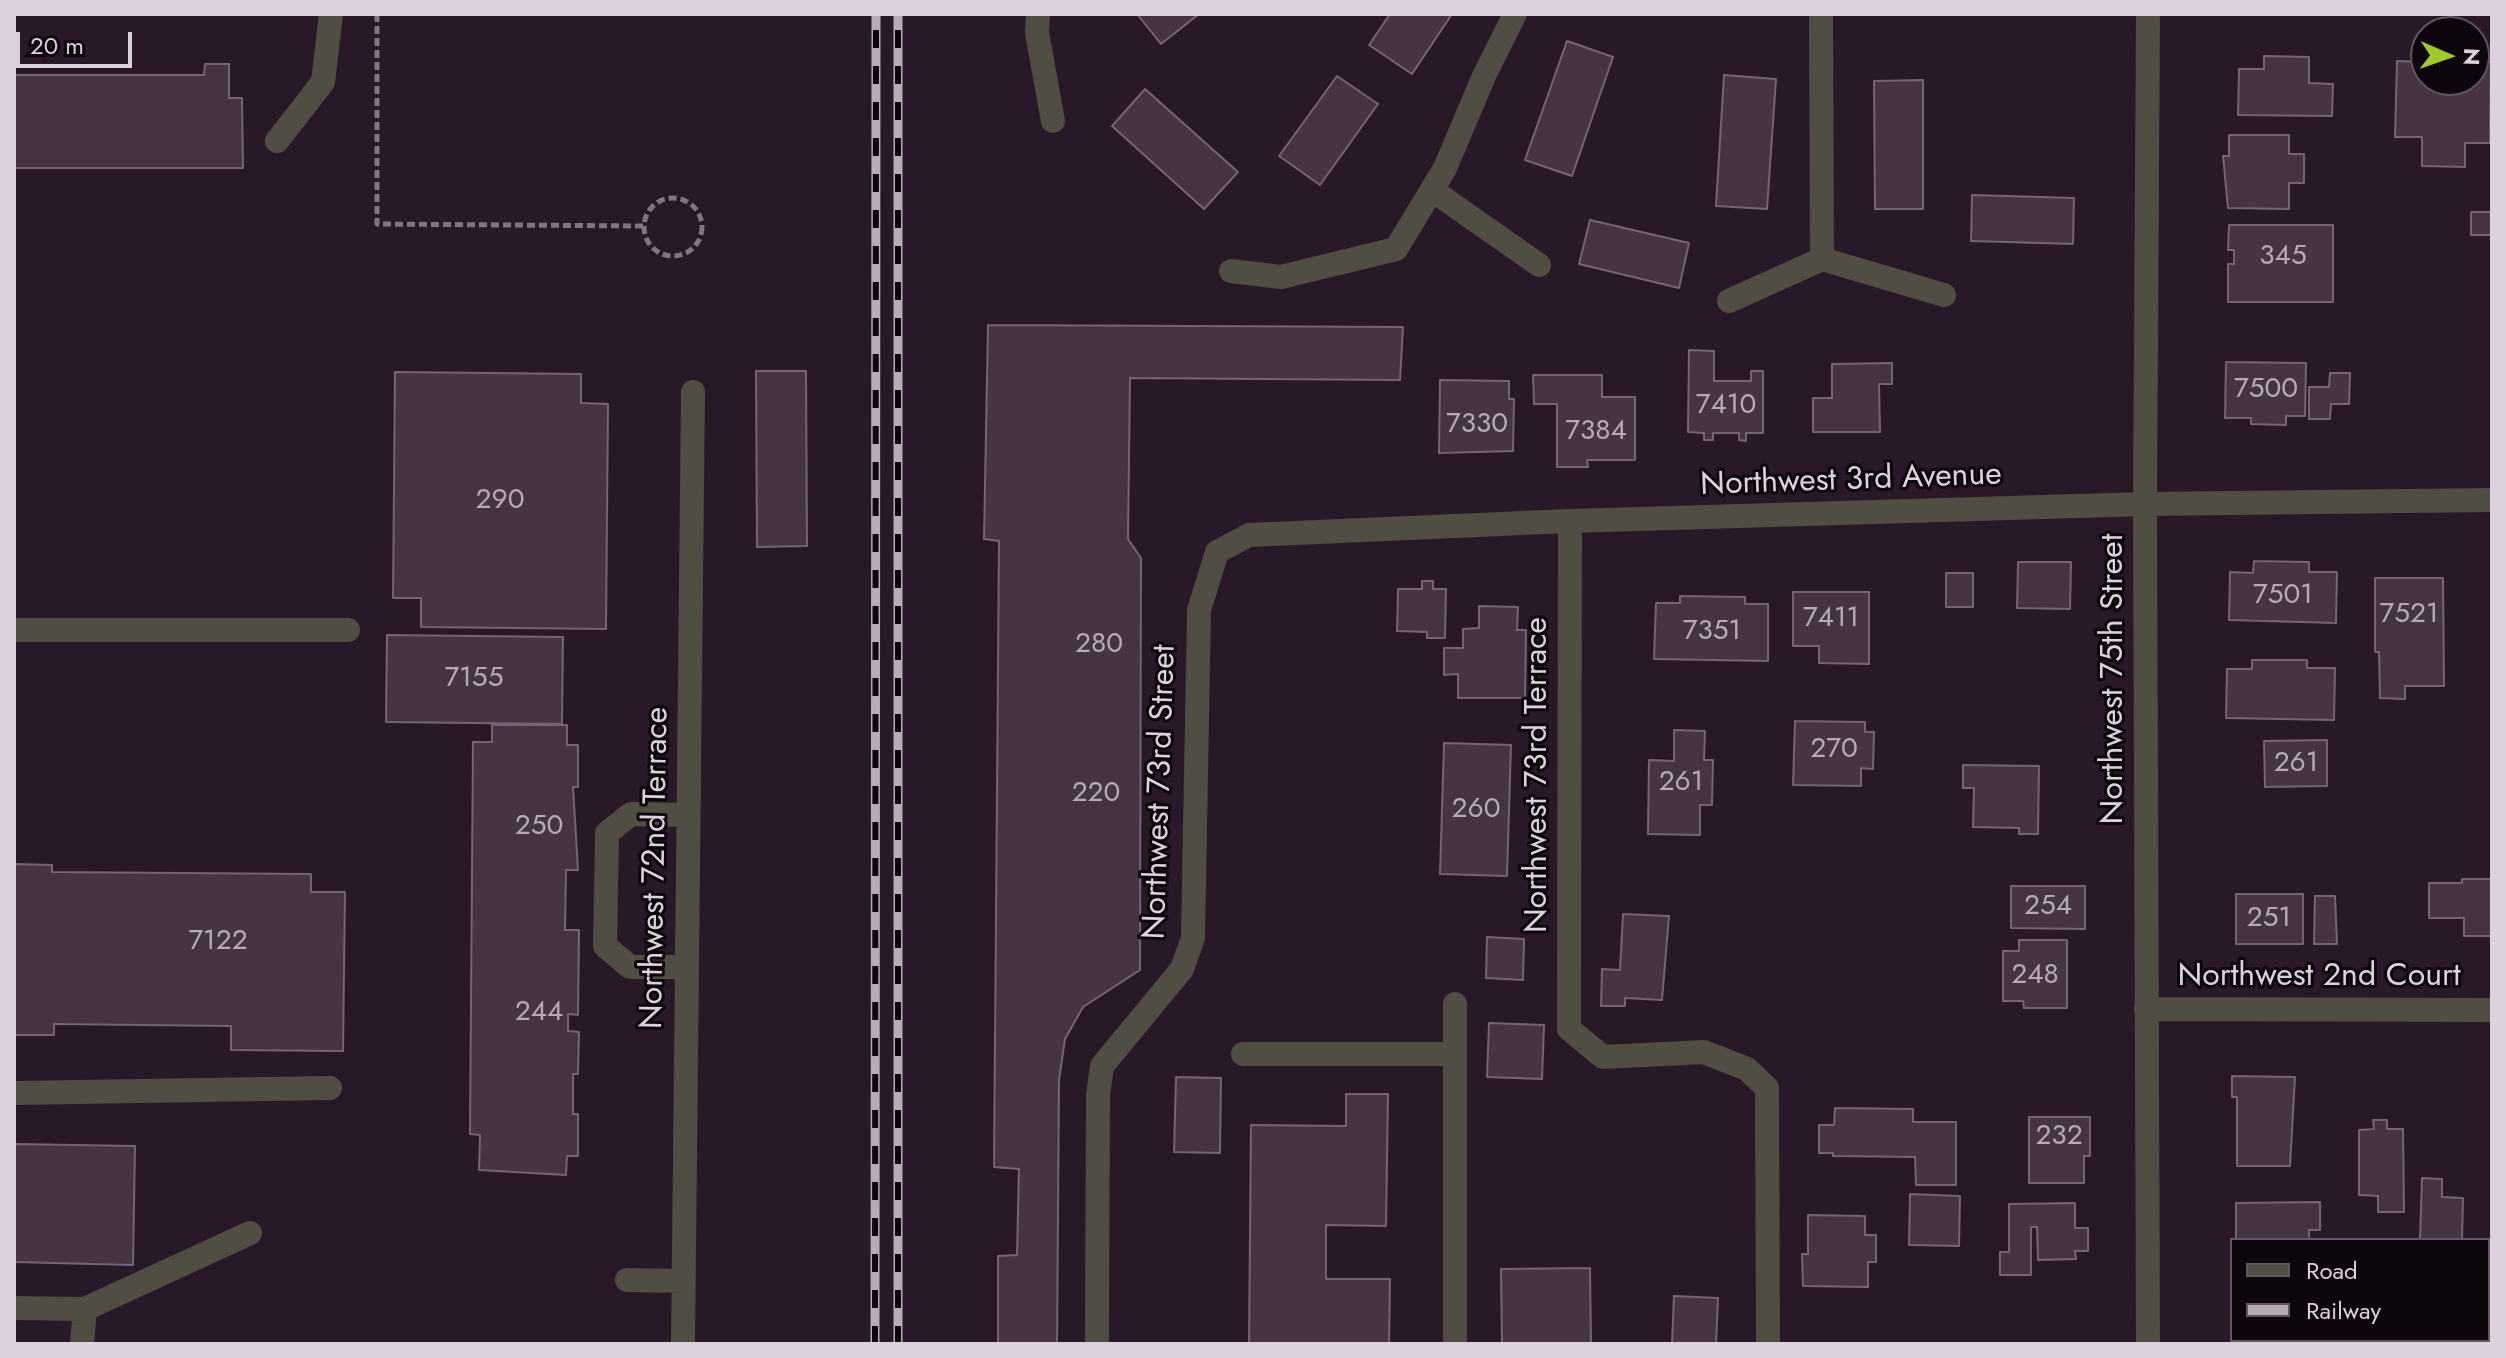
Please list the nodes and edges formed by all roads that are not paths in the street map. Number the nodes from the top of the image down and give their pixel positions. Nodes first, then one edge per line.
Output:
1 (331, 14) edge
2 (1038, 14) edge
3 (1515, 14) edge
4 (1821, 14) edge
5 (2148, 14) edge
6 (1053, 121) dead end
7 (277, 141) dead end
8 (1432, 190) junction
9 (1822, 259) junction
10 (1539, 265) dead end
11 (1231, 271) dead end
12 (1944, 295) dead end
13 (1729, 301) dead end
14 (693, 392) dead end
15 (2492, 500) edge
16 (2145, 504) junction
17 (1570, 521) junction
18 (1217, 552) joint
19 (14, 630) edge
20 (348, 630) dead end
21 (688, 815) junction
22 (687, 967) junction
23 (1455, 1004) dead end
24 (2146, 1009) junction
25 (2492, 1010) edge
26 (1243, 1054) dead end
27 (1455, 1054) junction
28 (330, 1088) dead end
29 (14, 1093) edge
30 (250, 1233) dead end
31 (627, 1280) dead end
32 (683, 1281) junction
33 (14, 1308) edge
34 (85, 1309) junction
35 (82, 1344) edge
36 (683, 1344) edge
37 (1097, 1344) edge
38 (1455, 1344) edge
39 (1768, 1344) edge
40 (2148, 1344) edge

1 - 7 street
2 - 6 street
3 - 8 street
4 - 9 street
5 - 16 street, Northwest 75th Street
8 - 10 street
8 - 11 street
9 - 12 street
9 - 13 street
14 - 21 street, Northwest 72nd Terrace
15 - 16 street, Northwest 3rd Avenue
16 - 17 street, Northwest 3rd Avenue
16 - 24 street, Northwest 75th Street
17 - 18 street, Northwest 3rd Avenue
17 - 39 street, Northwest 73rd Terrace
18 - 37 street, Northwest 73rd Street
19 - 20 street
21 - 22 street, Northwest 72nd Terrace
21 - 22 street
22 - 32 street, Northwest 72nd Terrace
23 - 27 street
24 - 25 street, Northwest 2nd Court
24 - 40 street, Northwest 75th Street
26 - 27 street
27 - 38 street
28 - 29 street
30 - 34 street
31 - 32 street
32 - 36 street, Northwest 72nd Terrace
33 - 34 street
34 - 35 street

